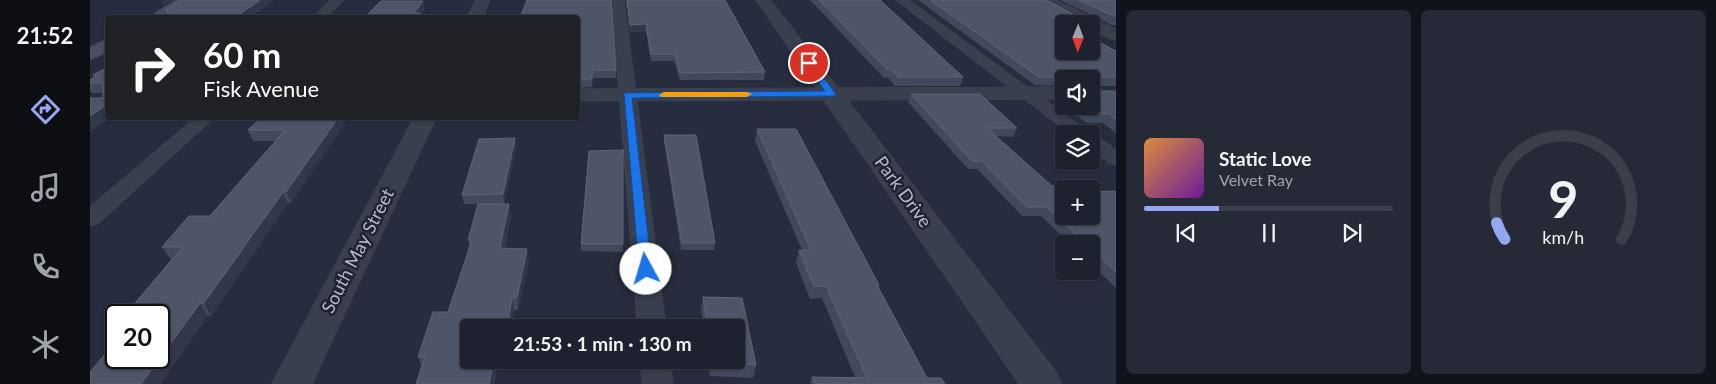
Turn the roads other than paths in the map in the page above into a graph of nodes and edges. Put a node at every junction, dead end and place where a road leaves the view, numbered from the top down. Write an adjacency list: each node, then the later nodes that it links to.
1 (187, 0): 8 (street)
2 (338, 0): 9 (lane)
3 (483, 0): 10 (street)
4 (618, 0): 20 (lane)
5 (763, 0): 17 (street, Park Drive)
6 (902, 0): 18 (lane)
7 (1044, 0): 11 (street)
8 (160, 15)
9 (321, 15)
10 (476, 15)
11 (1073, 15)
12 (1100, 28): 13 (street)
13 (1116, 36)
14 (105, 46): 15 (street)
15 (90, 54)
16 (1055, 93): 18 (street)
17 (831, 94): 18 (street); 20 (street); 31 (street, Park Drive)
18 (1029, 94): 23 (lane)
19 (580, 95): 20 (street)
20 (627, 95): 27 (lane)
21 (203, 120): 26 (lane)
22 (424, 120): 29 (street, South May Street)
23 (1070, 125)
24 (1100, 147): 25 (lane)
25 (1116, 159)
26 (90, 219)
27 (651, 319)
28 (656, 369): 30 (lane)
29 (292, 384)
30 (658, 384)
31 (1042, 384)

